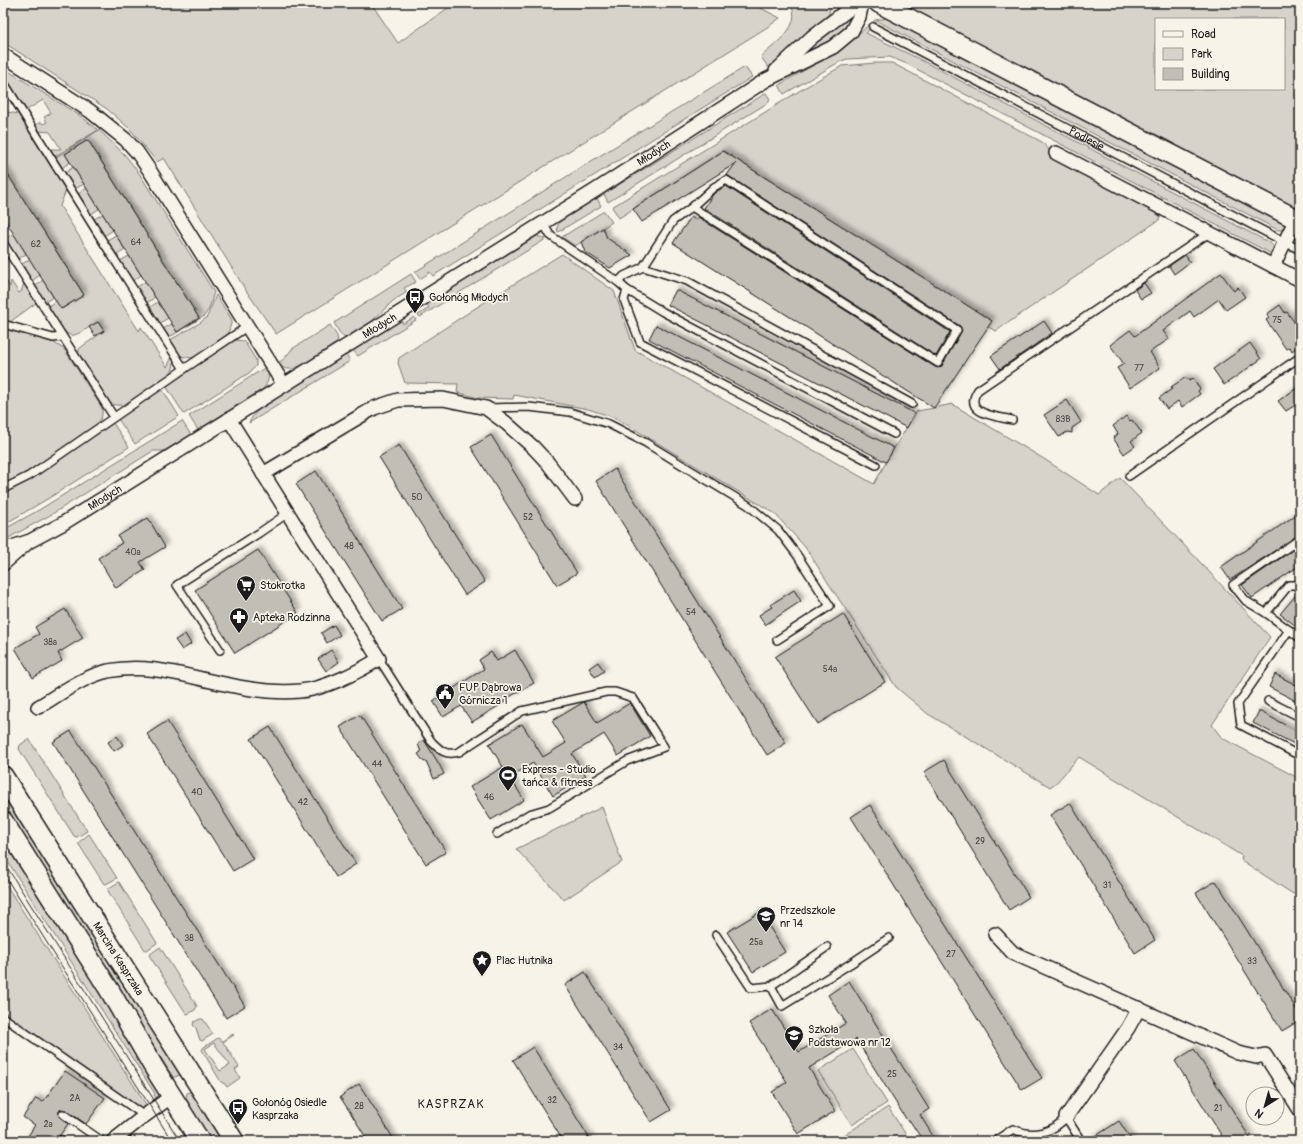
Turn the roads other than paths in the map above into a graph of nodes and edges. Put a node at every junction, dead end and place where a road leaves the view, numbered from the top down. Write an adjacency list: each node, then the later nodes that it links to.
1 (857, 3): 6 (street, Młodych)
2 (862, 3): 6 (street, Młodych)
3 (879, 3): 10 (street)
4 (873, 27): 13 (lane, Podlesie)
5 (3, 55): 22 (street)
6 (766, 80): 11 (street, Młodych)
7 (3, 81): 25 (lane)
8 (1056, 153): 12 (street)
9 (692, 207): 9 (lane); 16 (lane)
10 (1298, 220): 13 (street)
11 (543, 223): 19 (lane); 26 (street, Młodych)
12 (1208, 232): 17 (street); 31 (lane)
13 (1284, 242): 15 (lane, Podlesie); 17 (street)
14 (3, 243): 23 (lane)
15 (1300, 250)
16 (643, 266): 19 (lane); 27 (lane)
17 (1273, 266): 18 (street)
18 (1300, 280)
19 (618, 282): 20 (lane)
20 (627, 290): 32 (lane); 33 (lane)
21 (3, 324): 23 (lane)
22 (248, 326): 25 (lane); 26 (street)
23 (62, 337): 29 (lane)
24 (1300, 357): 35 (lane)
25 (184, 368): 29 (lane)
26 (284, 385): 30 (street, Młodych)
27 (912, 404)
28 (486, 408): 34 (street); 37 (street); 47 (lane)
29 (114, 417): 36 (lane)
30 (229, 419): 34 (street); 40 (street, Młodych)
31 (1012, 420)
32 (894, 434)
33 (876, 465)
34 (263, 474): 38 (street)
35 (1129, 476)
36 (3, 489)
37 (575, 499)
38 (288, 513): 48 (lane); 49 (street)
39 (1300, 538): 44 (lane)
40 (30, 540): 41 (street, Młodych); 42 (street, Młodych)
41 (3, 550)
42 (3, 564)
43 (1300, 585): 44 (lane)
44 (1266, 613): 45 (lane)
45 (1289, 630): 46 (lane); 53 (lane)
46 (1300, 638)
47 (777, 640)
48 (220, 650)
49 (379, 659): 51 (street); 56 (lane)
50 (1268, 701): 52 (lane)
51 (38, 707)
52 (1300, 717)
53 (1300, 756)
54 (3, 776): 64 (street, Marcina Kasprzaka)
55 (3, 821): 65 (street)
56 (497, 834)
57 (995, 934): 62 (street)
58 (716, 935): 61 (lane)
59 (889, 938): 61 (lane)
60 (827, 947): 61 (lane)
61 (771, 986)
62 (1139, 1008): 66 (street); 69 (street)
63 (3, 1017): 68 (lane)
64 (194, 1078): 65 (street); 73 (street, Marcina Kasprzaka)
65 (172, 1096): 68 (street); 72 (street)
66 (1300, 1110)
67 (63, 1114): 70 (lane)
68 (143, 1117): 71 (street)
69 (1066, 1117): 74 (lane); 75 (lane)
70 (102, 1141)
71 (113, 1141)
72 (200, 1141)
73 (234, 1141)
74 (995, 1141)
75 (1081, 1141)

